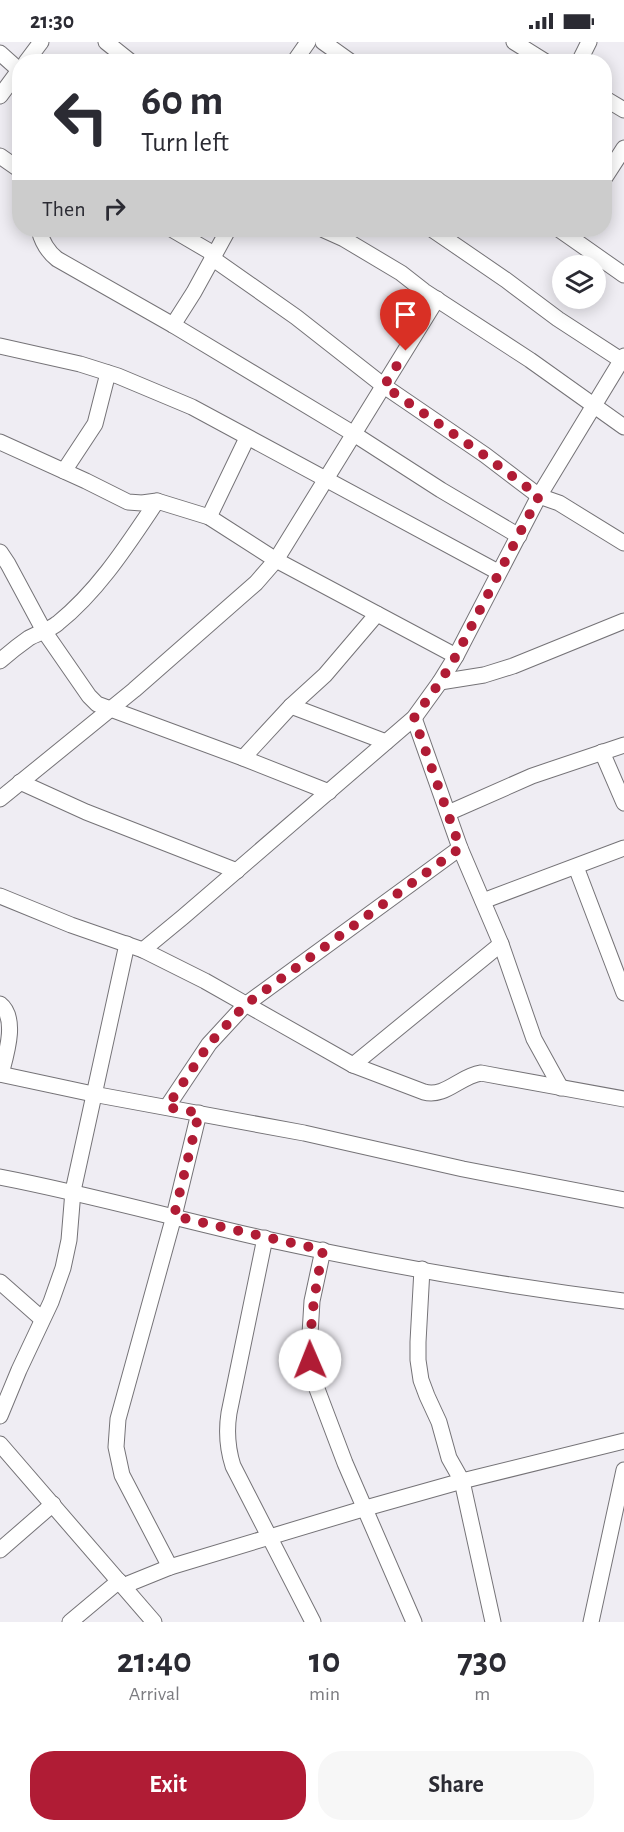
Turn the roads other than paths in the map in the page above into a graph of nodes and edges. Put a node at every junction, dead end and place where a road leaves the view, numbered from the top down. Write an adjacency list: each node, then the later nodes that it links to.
1 (106, 42): 5 (street)
2 (323, 42): 6 (street)
3 (514, 42): 7 (street)
4 (0, 53): 8 (street)
5 (121, 54)
6 (340, 54)
7 (533, 54)
8 (12, 64)
9 (12, 80): 10 (street)
10 (0, 96)
11 (624, 148): 12 (street)
12 (612, 167)
13 (41, 237): 22 (street)
14 (184, 237): 19 (street)
15 (224, 237): 19 (street)
16 (340, 237): 21 (street)
17 (443, 237): 24 (street)
18 (575, 237): 20 (street)
19 (213, 256): 22 (street); 26 (street)
20 (624, 275)
21 (437, 298): 26 (street); 27 (street)
22 (173, 325): 29 (street)
23 (0, 346): 25 (street)
24 (623, 360): 27 (street)
25 (108, 373): 30 (street); 32 (street)
26 (384, 386): 29 (street); 34 (street)
27 (593, 405): 28 (street); 34 (street)
28 (624, 427)
29 (354, 435): 33 (street); 37 (street)
30 (248, 438): 33 (street); 36 (street)
31 (0, 442): 32 (street)
32 (64, 471): 35 (street)
33 (327, 480): 40 (street); 41 (street)
34 (539, 496): 37 (street); 38 (street)
35 (157, 501): 36 (street); 44 (street)
36 (209, 517): 40 (street)
37 (519, 536): 41 (street)
38 (624, 543)
39 (0, 552): 44 (street)
40 (276, 560): 42 (street); 49 (street)
41 (498, 572): 45 (street)
42 (376, 614): 45 (street); 48 (street)
43 (624, 621): 47 (street)
44 (44, 631): 46 (street); 49 (street)
45 (456, 656): 47 (street)
46 (0, 661)
47 (440, 682): 50 (street)
48 (291, 706): 51 (street); 54 (street)
49 (110, 710): 54 (street); 55 (street)
50 (414, 718): 51 (street); 59 (street)
51 (386, 742): 56 (street)
52 (624, 745): 53 (street)
53 (602, 752): 58 (street); 59 (street)
54 (243, 758): 56 (street)
55 (20, 782): 57 (street); 63 (street)
56 (329, 792): 63 (street)
57 (0, 800)
58 (624, 803)
59 (448, 813): 60 (street)
60 (460, 848): 65 (street); 73 (street)
61 (624, 848): 62 (street)
62 (576, 867): 65 (street); 70 (street)
63 (237, 871): 69 (street)
64 (0, 896): 66 (street)
65 (483, 901): 67 (street)
66 (127, 944): 69 (street); 77 (street)
67 (501, 944): 74 (street); 76 (street)
68 (624, 948): 70 (street)
69 (143, 950): 73 (street)
70 (608, 951): 71 (street)
71 (624, 993)
72 (0, 1004): 75 (street)
73 (245, 1005): 74 (street); 79 (street)
74 (353, 1065): 76 (street)
75 (0, 1074): 77 (street)
76 (561, 1088): 78 (street)
77 (93, 1094): 79 (street); 82 (street)
78 (624, 1099)
79 (167, 1107): 80 (street)
80 (199, 1113): 83 (street); 84 (street)
81 (0, 1177): 82 (street)
82 (73, 1191): 84 (street); 90 (street)
83 (624, 1200)
84 (174, 1216): 85 (street); 100 (street)
85 (265, 1238): 86 (street); 98 (street)
86 (323, 1250): 87 (street); 97 (street)
87 (422, 1269): 89 (street); 95 (street)
88 (0, 1282): 90 (street)
89 (624, 1301)
90 (42, 1319): 91 (street)
91 (0, 1416)
92 (624, 1441): 95 (street)
93 (0, 1444): 96 (street)
94 (624, 1470): 107 (street)
95 (462, 1481): 97 (street); 106 (street)
96 (53, 1504): 99 (street); 101 (street)
97 (366, 1508): 98 (street); 105 (street)
98 (268, 1537): 100 (street); 104 (street)
99 (0, 1550)
100 (170, 1567): 101 (street)
101 (121, 1584): 102 (street); 103 (street)
102 (70, 1622)
103 (154, 1622)
104 (313, 1622)
105 (414, 1622)
106 (494, 1622)
107 (591, 1622)

